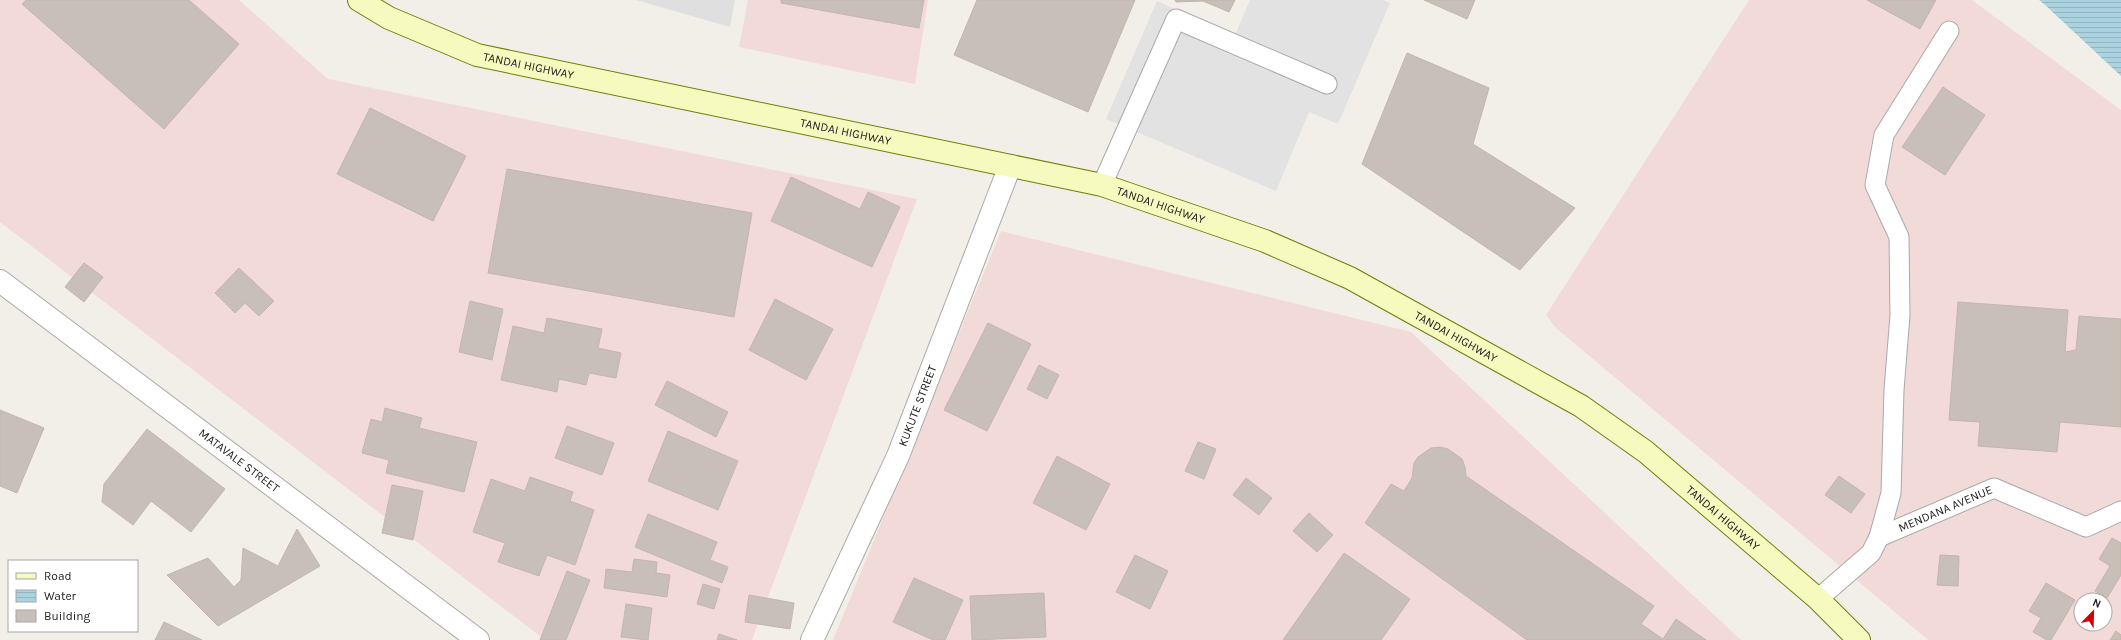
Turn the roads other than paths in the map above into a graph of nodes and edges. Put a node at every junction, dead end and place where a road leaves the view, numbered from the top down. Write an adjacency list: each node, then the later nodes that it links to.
1 (359, 0): 4 (main road, TANDAI HIGHWAY)
2 (1949, 31): 8 (lane)
3 (1327, 84): 5 (lane)
4 (1010, 166): 5 (main road, TANDAI HIGHWAY); 11 (street, KUKUTE STREET)
5 (1102, 185): 9 (main road, TANDAI HIGHWAY)
6 (0, 281): 10 (street, MATAVALE STREET)
7 (2121, 511): 8 (lane, MENDANA AVENUE)
8 (1879, 537): 9 (lane)
9 (1818, 599): 12 (main road, TANDAI HIGHWAY)
10 (478, 640)
11 (812, 640)
12 (1859, 640)

